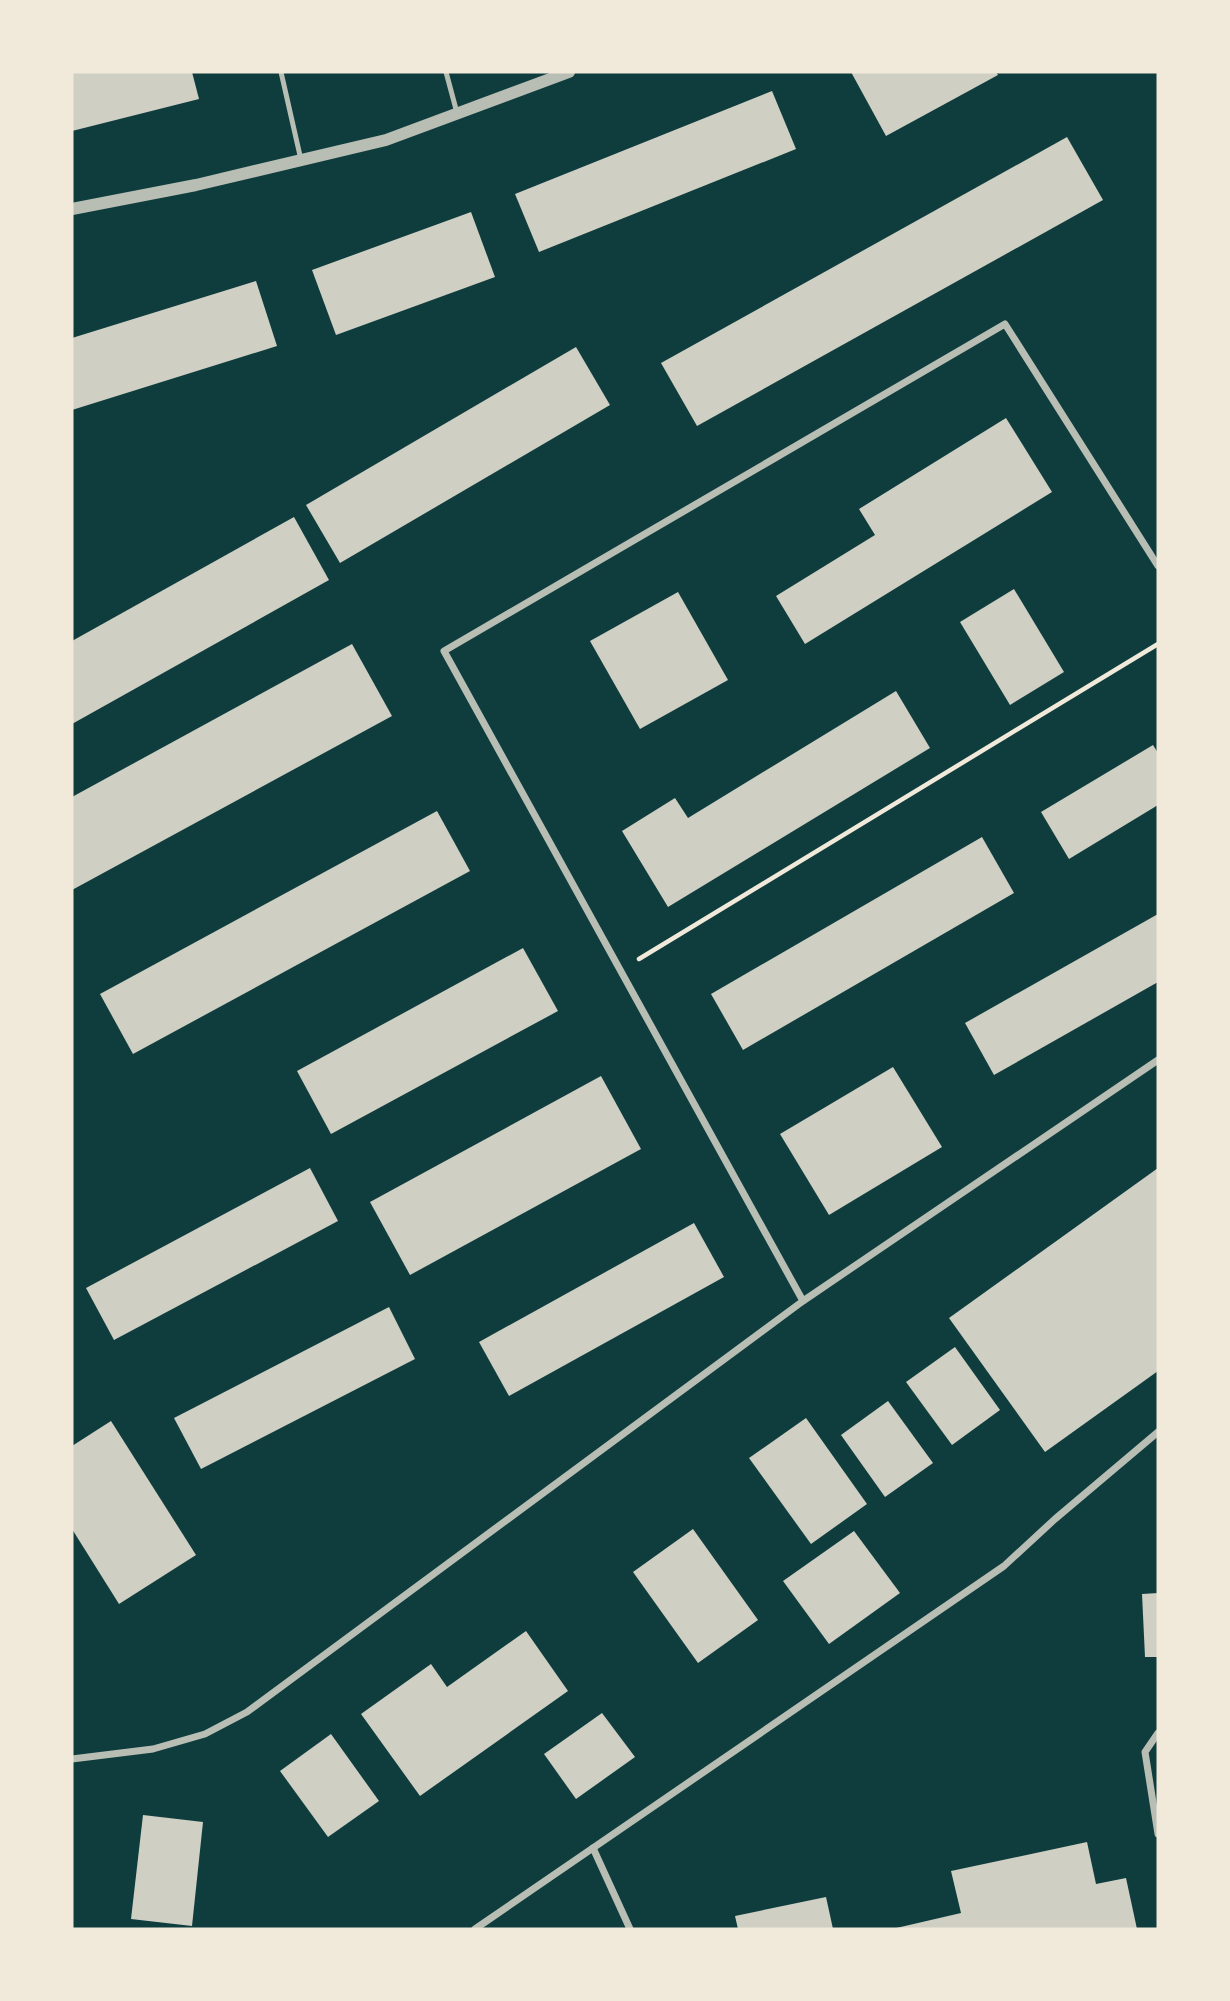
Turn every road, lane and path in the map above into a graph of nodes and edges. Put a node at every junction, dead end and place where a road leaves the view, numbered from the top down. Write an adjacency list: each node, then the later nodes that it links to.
1 (281, 72): 5 (lane)
2 (446, 72): 4 (lane)
3 (569, 72): 4 (street)
4 (457, 113): 5 (street)
5 (301, 160): 6 (street)
6 (72, 209)
7 (1158, 566): 9 (street)
8 (1158, 644): 9 (path)
9 (620, 971): 11 (street)
10 (1158, 1060): 11 (street)
11 (803, 1301): 14 (street)
12 (1158, 1432): 16 (street)
13 (1158, 1733): 15 (street)
14 (72, 1756)
15 (1158, 1834)
16 (593, 1848): 17 (street); 18 (street)
17 (475, 1929)
18 (630, 1929)

